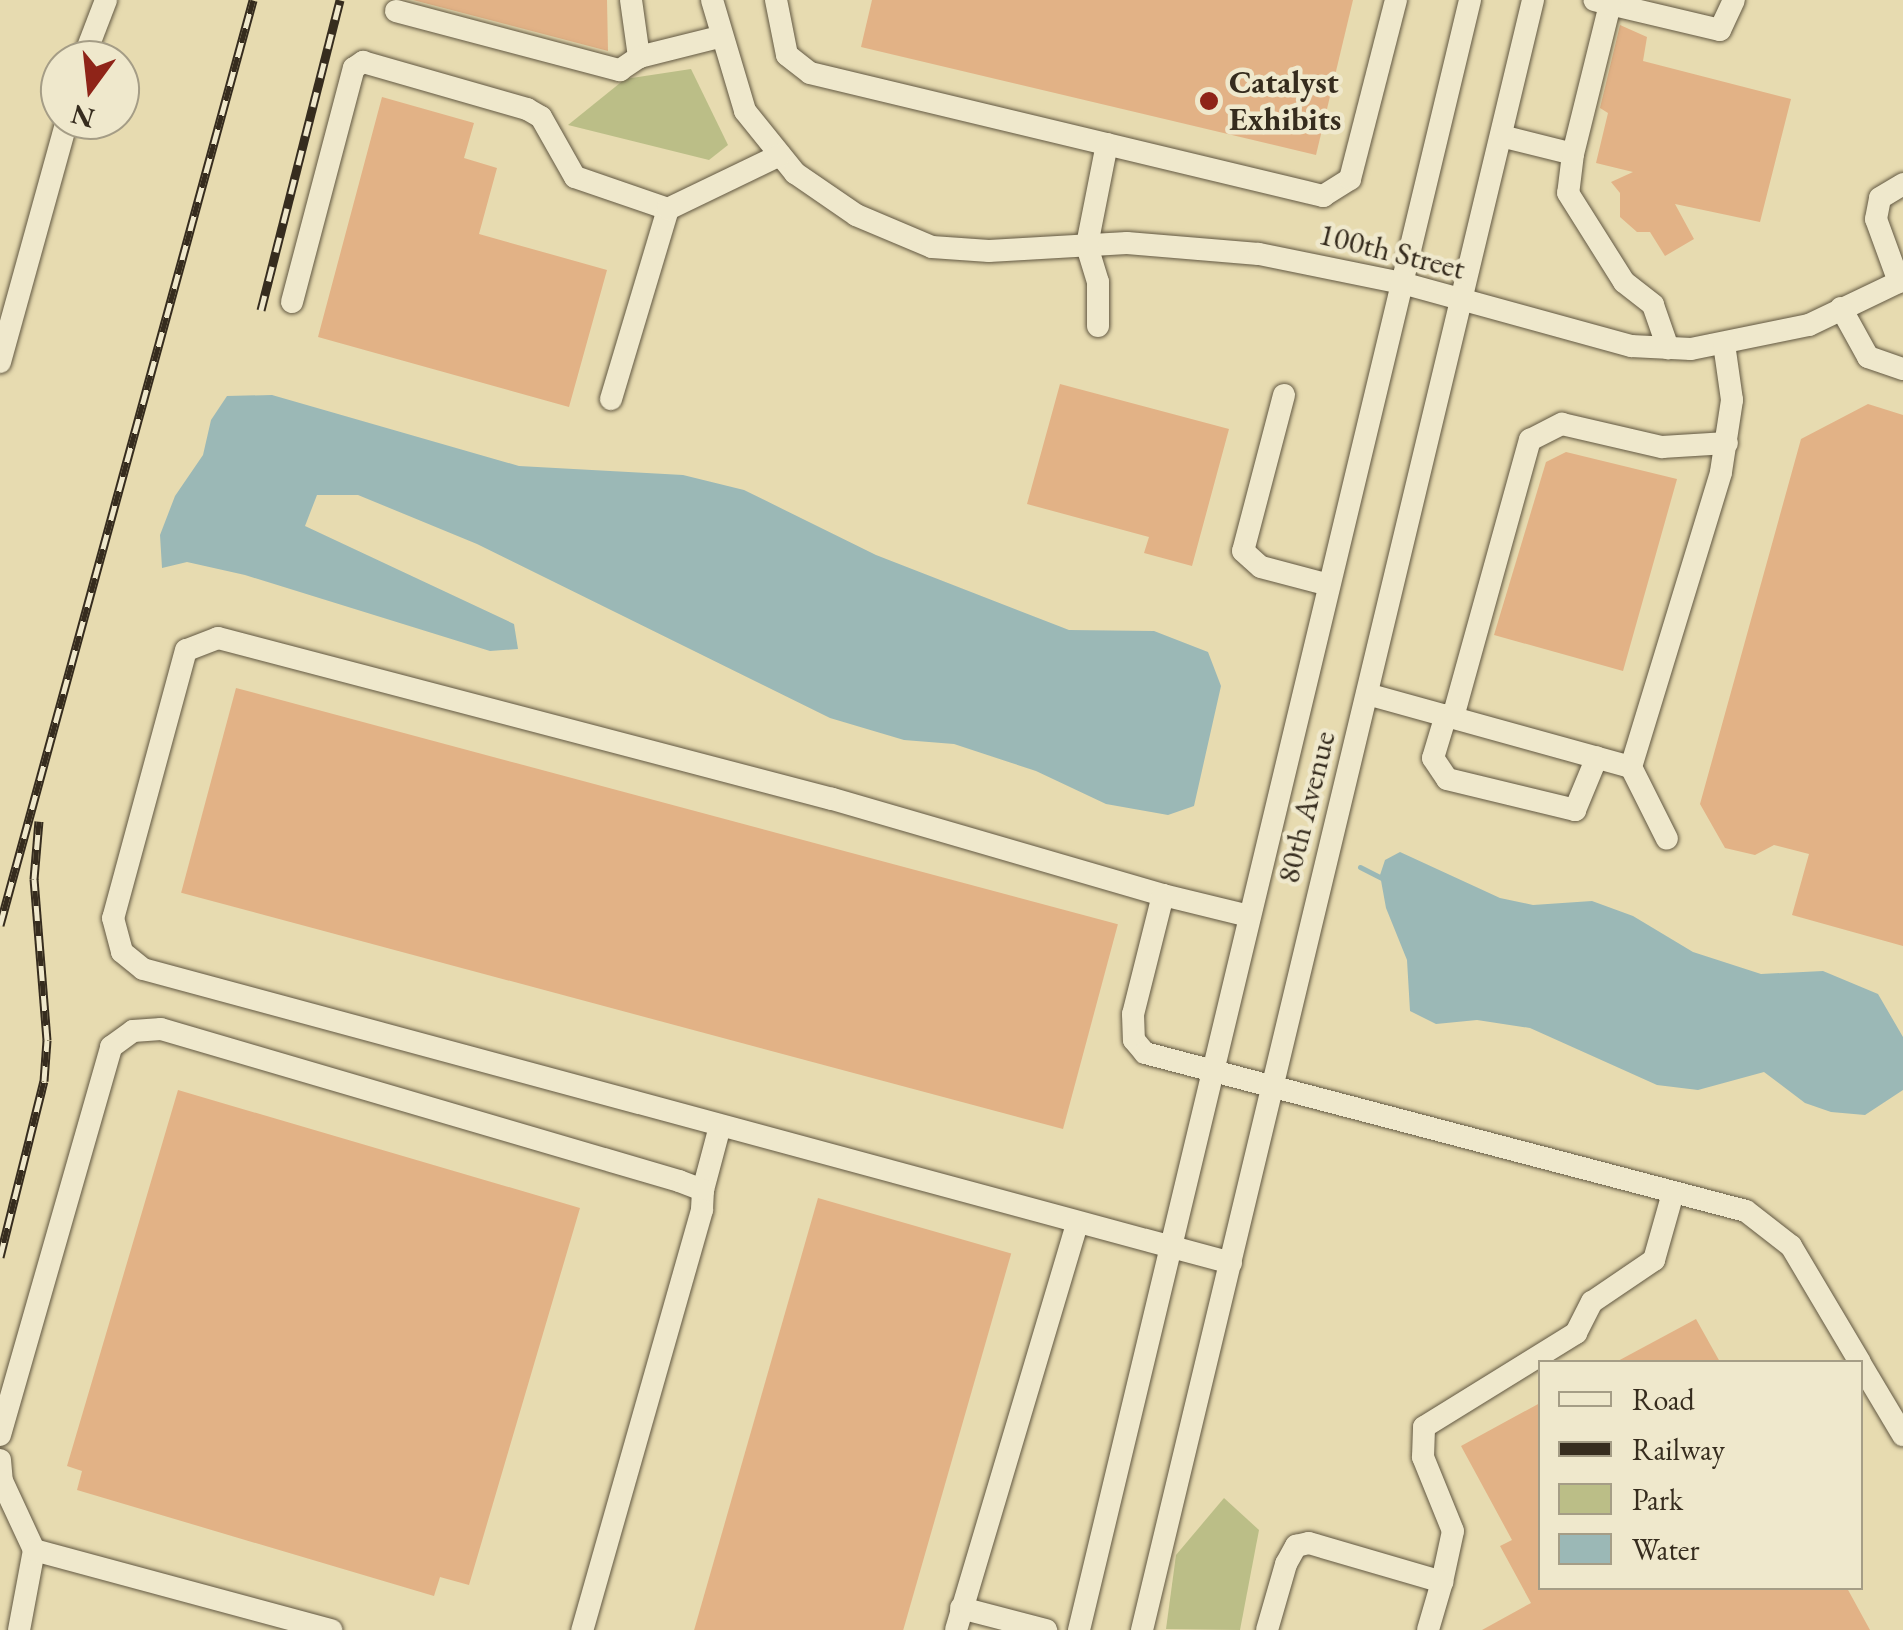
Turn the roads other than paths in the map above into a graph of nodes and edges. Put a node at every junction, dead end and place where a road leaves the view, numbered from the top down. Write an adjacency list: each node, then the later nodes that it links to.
1 (106, 0): 12 (street)
2 (631, 0): 13 (street)
3 (712, 0): 11 (street, 100th Street)
4 (776, 0): 16 (street)
5 (1396, 0): 16 (street)
6 (1470, 0): 23 (street, 80th Avenue)
7 (1534, 0): 14 (street, 80th Avenue)
8 (1734, 0): 9 (street)
9 (1616, 3): 17 (street)
10 (396, 10): 13 (street)
11 (719, 37): 13 (street); 18 (street, 100th Street)
12 (91, 40)
13 (639, 57)
14 (1501, 136): 17 (street); 24 (street, 80th Avenue)
15 (61, 140): 30 (street)
16 (1107, 144): 21 (street)
17 (1573, 154): 29 (street)
18 (780, 155): 20 (street); 21 (street, 100th Street)
19 (1903, 184): 22 (street)
20 (668, 209): 25 (street); 33 (street)
21 (1087, 245): 23 (street, 100th Street); 27 (street)
22 (1901, 281): 26 (street, 100th Street)
23 (1402, 284): 24 (street, 100th Street); 35 (street, 80th Avenue)
24 (1462, 301): 29 (street, 100th Street); 36 (street, 80th Avenue)
25 (292, 302)
26 (1842, 308): 28 (street, 100th Street); 31 (street)
27 (1098, 326)
28 (1724, 344): 29 (street, 100th Street); 34 (street)
29 (1668, 348)
30 (0, 362)
31 (1903, 369)
32 (1284, 395): 35 (street)
33 (611, 400)
34 (1726, 443): 37 (street); 39 (street)
35 (1330, 585): 42 (street, 80th Avenue)
36 (1367, 694): 37 (street); 44 (street, 80th Avenue)
37 (1449, 716): 38 (street); 38 (street)
38 (1597, 757): 39 (street)
39 (1631, 766): 40 (street)
40 (1667, 839)
41 (1163, 895): 42 (street); 43 (street); 45 (street)
42 (1249, 916): 43 (street, 80th Avenue)
43 (1213, 1071): 44 (street); 49 (street, 80th Avenue)
44 (1272, 1085): 47 (street); 50 (street, 80th Avenue)
45 (720, 1126): 46 (street); 48 (street)
46 (703, 1190): 54 (street); 61 (street)
47 (1672, 1193): 51 (street); 57 (street)
48 (1077, 1224): 49 (street); 58 (street)
49 (1171, 1249): 50 (street); 63 (street, 80th Avenue)
50 (1231, 1262): 64 (street, 80th Avenue)
51 (1858, 1360)
52 (1863, 1368): 53 (street)
53 (1903, 1435)
54 (0, 1436)
55 (0, 1460): 56 (street)
56 (34, 1550): 59 (street); 60 (street)
57 (1442, 1582): 65 (street); 66 (street)
58 (958, 1619): 62 (street)
59 (19, 1630)
60 (330, 1630)
61 (582, 1630)
62 (1046, 1630)
63 (1079, 1630)
64 (1142, 1630)
65 (1267, 1630)
66 (1428, 1630)

